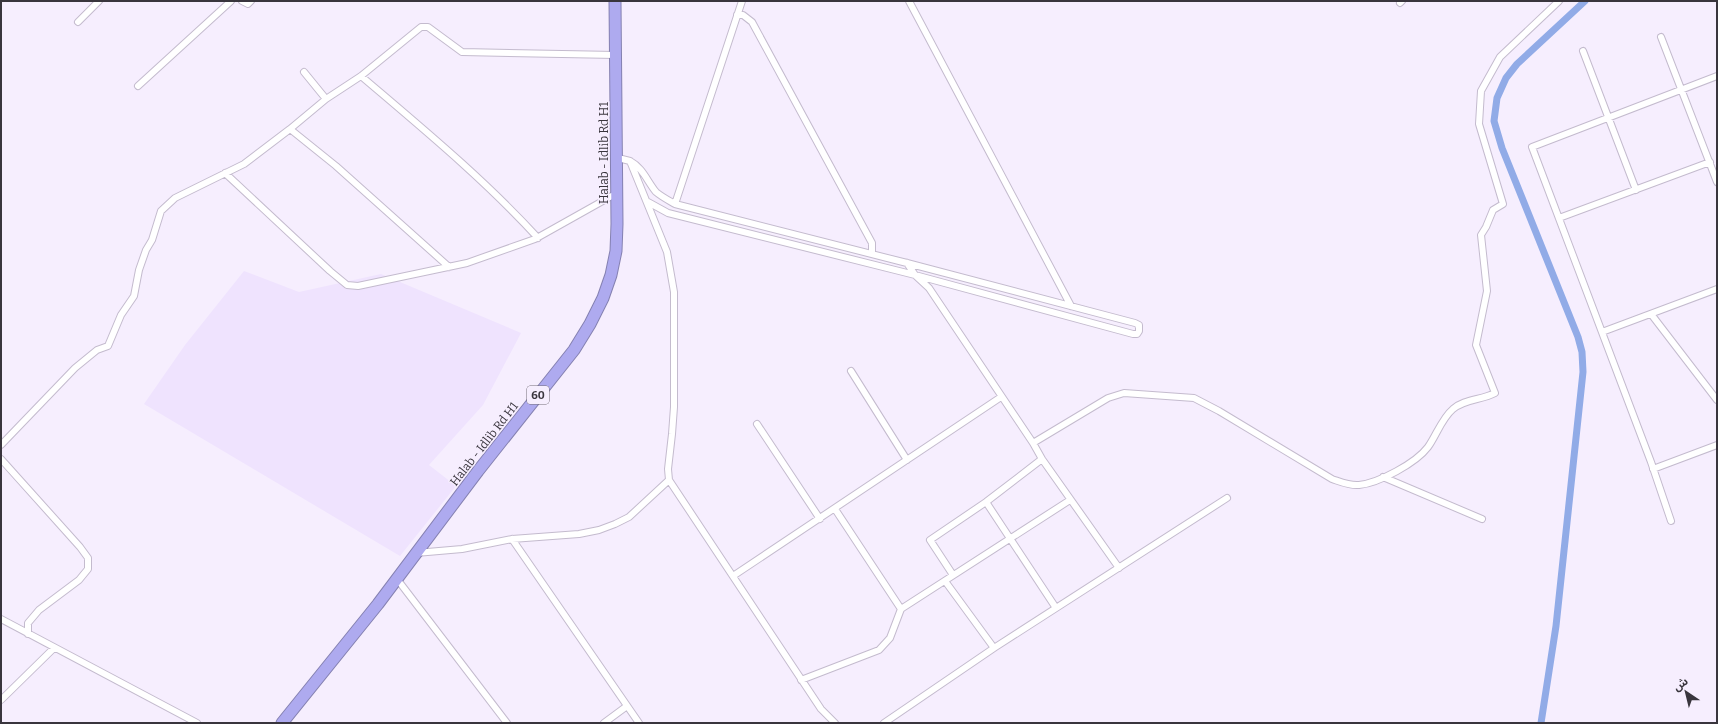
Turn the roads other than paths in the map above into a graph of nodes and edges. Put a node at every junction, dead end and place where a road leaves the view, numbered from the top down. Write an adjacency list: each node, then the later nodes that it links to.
1 (99, 1): 10 (street)
2 (230, 1): 17 (street)
3 (242, 1): 4 (street)
4 (251, 1)
5 (615, 1): 13 (highway, Halab - Idlib Rd H1 / 60)
6 (742, 1): 9 (street)
7 (909, 1): 38 (street)
8 (1559, 1): 52 (street)
9 (737, 15): 30 (street); 33 (street)
10 (78, 22)
11 (1661, 37): 18 (street)
12 (1583, 51): 20 (street)
13 (616, 55): 15 (street); 22 (highway, Halab - Idlib Rd H1 / 60)
14 (304, 72): 19 (street)
15 (361, 76): 19 (street); 32 (street)
16 (1717, 76): 18 (street)
17 (138, 86)
18 (1682, 90): 20 (street); 24 (street)
19 (326, 99): 21 (street)
20 (1609, 118): 27 (street); 31 (street)
21 (290, 129): 25 (street); 35 (street)
22 (618, 158): 23 (street); 28 (highway, Halab - Idlib Rd H1 / 60)
23 (630, 161): 29 (street); 30 (street)
24 (1710, 162): 26 (street); 27 (street)
25 (226, 173): 35 (street); 46 (street)
26 (1717, 182)
27 (1636, 190): 31 (street)
28 (618, 192): 32 (street); 63 (highway, Halab - Idlib Rd H1 / 60)
29 (648, 202): 36 (street); 53 (street)
30 (675, 204): 33 (street)
31 (1559, 218): 40 (street)
32 (538, 238): 35 (street)
33 (872, 254): 34 (street)
34 (907, 263): 36 (street); 38 (street)
35 (449, 267)
36 (915, 275): 38 (street); 42 (street)
37 (1717, 289): 39 (street)
38 (1071, 306)
39 (1651, 314): 40 (street); 43 (street)
40 (1602, 332): 51 (street)
41 (851, 371): 50 (street)
42 (1001, 397): 45 (street); 50 (street)
43 (1717, 400)
44 (757, 424): 58 (street)
45 (1033, 443): 49 (street); 52 (street)
46 (1, 445)
47 (1717, 445): 51 (street)
48 (1, 459): 72 (street)
49 (1042, 459): 55 (street); 56 (street)
50 (907, 460): 57 (street)
51 (1654, 469): 60 (street)
52 (1383, 477): 59 (street)
53 (669, 480): 61 (street); 65 (street)
54 (1227, 498): 64 (street)
55 (1070, 500): 62 (street); 64 (street)
56 (986, 502): 62 (street); 66 (street)
57 (835, 509): 58 (street); 70 (street)
58 (820, 519): 65 (street)
59 (1482, 519)
60 (1671, 521)
61 (512, 539): 63 (street); 77 (street)
62 (1011, 539): 66 (street); 69 (street)
63 (416, 554): 67 (highway, Halab - Idlib Rd H1 / 60)
64 (1118, 568): 69 (street)
65 (733, 576): 75 (street)
66 (953, 576): 68 (street)
67 (397, 579): 79 (highway, Halab - Idlib Rd H1 / 60); 80 (street)
68 (945, 582): 70 (street); 74 (street)
69 (1056, 608): 74 (street)
70 (901, 609): 75 (street)
71 (1, 619): 72 (street)
72 (28, 634): 73 (street)
73 (54, 648): 76 (street); 78 (street)
74 (994, 648): 84 (street)
75 (801, 680): 83 (street)
76 (1, 700)
77 (627, 706): 81 (street); 82 (street)
78 (198, 723)
79 (282, 723)
80 (507, 723)
81 (604, 723)
82 (639, 723)
83 (835, 723)
84 (884, 723)

